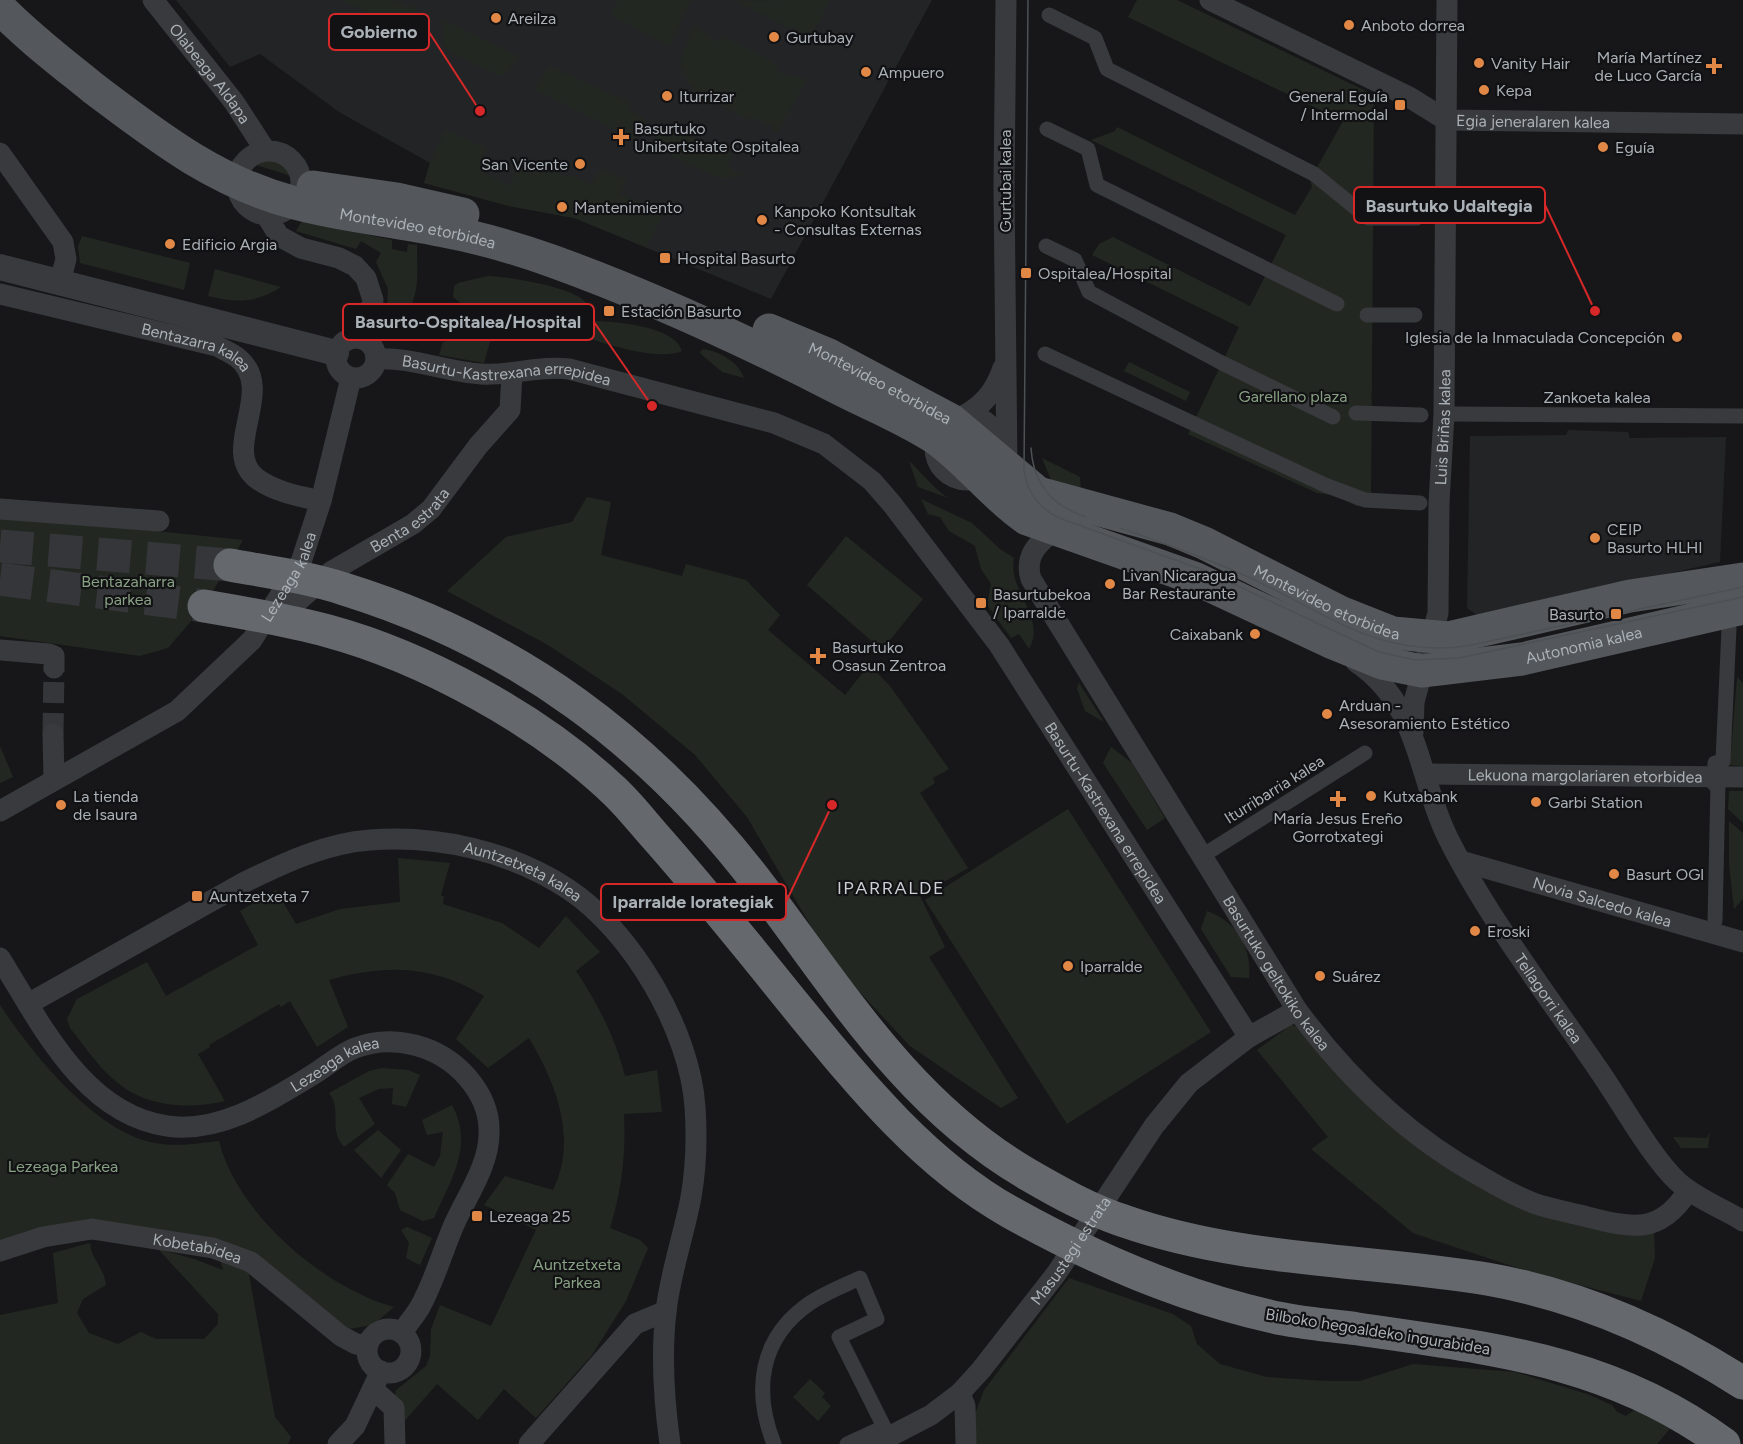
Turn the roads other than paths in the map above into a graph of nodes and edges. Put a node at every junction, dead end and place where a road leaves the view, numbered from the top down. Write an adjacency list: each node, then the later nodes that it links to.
1 (12, 0): 12 (main road, Montevideo etorbidea)
2 (153, 0): 12 (street, Olabeaga Aldapa)
3 (1006, 0): 26 (street, Gurtubai kalea)
4 (1210, 0): 8 (street, Egia jeneralaren kalea)
5 (1447, 0): 8 (street, Luis Briñas kalea)
6 (0, 8): 12 (main road, Montevideo etorbidea)
7 (1048, 15): 14 (street)
8 (1446, 120): 9 (street, Egia jeneralaren kalea); 46 (street, Luis Briñas kalea)
9 (1743, 124)
10 (1047, 129): 19 (street)
11 (0, 153): 17 (street)
12 (247, 166): 13 (main road, Montevideo etorbidea); 13 (street, Montevideo etorbidea)
13 (287, 201): 22 (street); 34 (main road, Montevideo etorbidea); 34 (main road, Montevideo etorbidea)
14 (1417, 218)
15 (1046, 246): 33 (street)
16 (0, 267): 17 (street)
17 (60, 282): 23 (street)
18 (0, 294): 36 (street, Bentazarra kalea)
19 (1337, 304)
20 (1367, 315): 21 (street)
21 (1415, 315)
22 (363, 339): 23 (street); 25 (street)
23 (336, 353): 28 (street)
24 (1045, 354): 37 (street)
25 (376, 358): 27 (street, Basurtu-Kastrexana errepidea); 28 (street)
26 (1005, 362): 34 (street, Gurtubai kalea); 35 (street, Gurtubai kalea)
27 (512, 374): 45 (street, Benta estrata); 66 (street, Basurtu-Kastrexana errepidea)
28 (351, 378): 36 (street, Lezeaga kalea)
29 (1356, 413): 30 (street)
30 (1421, 414)
31 (1453, 414): 32 (street, Zankoeta kalea)
32 (1742, 416)
33 (1333, 417)
34 (947, 434): 35 (main road, Montevideo etorbidea); 35 (street)
35 (997, 456): 40 (main road, Montevideo etorbidea); 46 (main road, Montevideo etorbidea)
36 (321, 501): 45 (street, Lezeaga kalea)
37 (1420, 503)
38 (0, 509): 39 (street)
39 (159, 521)
40 (1056, 530): 47 (main road, Montevideo etorbidea); 59 (street, Basurtuko geltokiko kalea)
41 (230, 565): 74 (highway)
42 (1743, 579): 46 (main road)
43 (204, 606): 84 (highway, Bilboko hegoaldeko ingurabidea)
44 (1736, 618): 50 (main road, Autonomia kalea); 55 (street)
45 (261, 629): 57 (street, Lezeaga kalea)
46 (1430, 638): 50 (street, Luis Briñas kalea)
47 (1333, 643): 50 (main road, Montevideo etorbidea); 51 (street)
48 (0, 650): 49 (street)
49 (54, 668)
50 (1422, 671): 51 (street, Luis Briñas kalea)
51 (1413, 733): 54 (street, Tellagorri kalea)
52 (53, 734): 57 (street)
53 (1365, 753): 59 (street, Iturribarria kalea)
54 (1426, 774): 55 (street, Lekuona margolariaren etorbidea); 60 (street, Tellagorri kalea)
55 (1714, 775): 56 (street, Lekuona margolariaren etorbidea); 61 (street)
56 (1743, 777)
57 (54, 779): 58 (street, Lezeaga kalea)
58 (0, 812)
59 (1202, 856): 65 (street, Basurtuko geltokiko kalea)
60 (1461, 861): 62 (street, Novia Salcedo kalea); 67 (street, Tellagorri kalea)
61 (1714, 921)
62 (1743, 942)
63 (0, 958): 64 (street, Lezeaga kalea)
64 (28, 1004): 70 (street, Auntzetxeta kalea); 71 (street, Lezeaga kalea)
65 (1297, 1010): 66 (street, Masustegi estrata); 67 (street, Basurtuko geltokiko kalea)
66 (1249, 1037): 75 (street, Masustegi estrata)
67 (1681, 1185): 68 (street)
68 (1743, 1221)
69 (0, 1251): 72 (street, Kobetabidea)
70 (666, 1311): 78 (street); 79 (street, Auntzetxeta kalea)
71 (402, 1333): 72 (street); 73 (street)
72 (368, 1345): 73 (street)
73 (378, 1381): 76 (street); 77 (street)
74 (1743, 1383)
75 (960, 1393): 82 (street, Masustegi estrata); 83 (street)
76 (338, 1444)
77 (395, 1444)
78 (529, 1444)
79 (670, 1444)
80 (774, 1444): 81 (street)
81 (847, 1444)
82 (875, 1444)
83 (966, 1444)
84 (1724, 1444)

